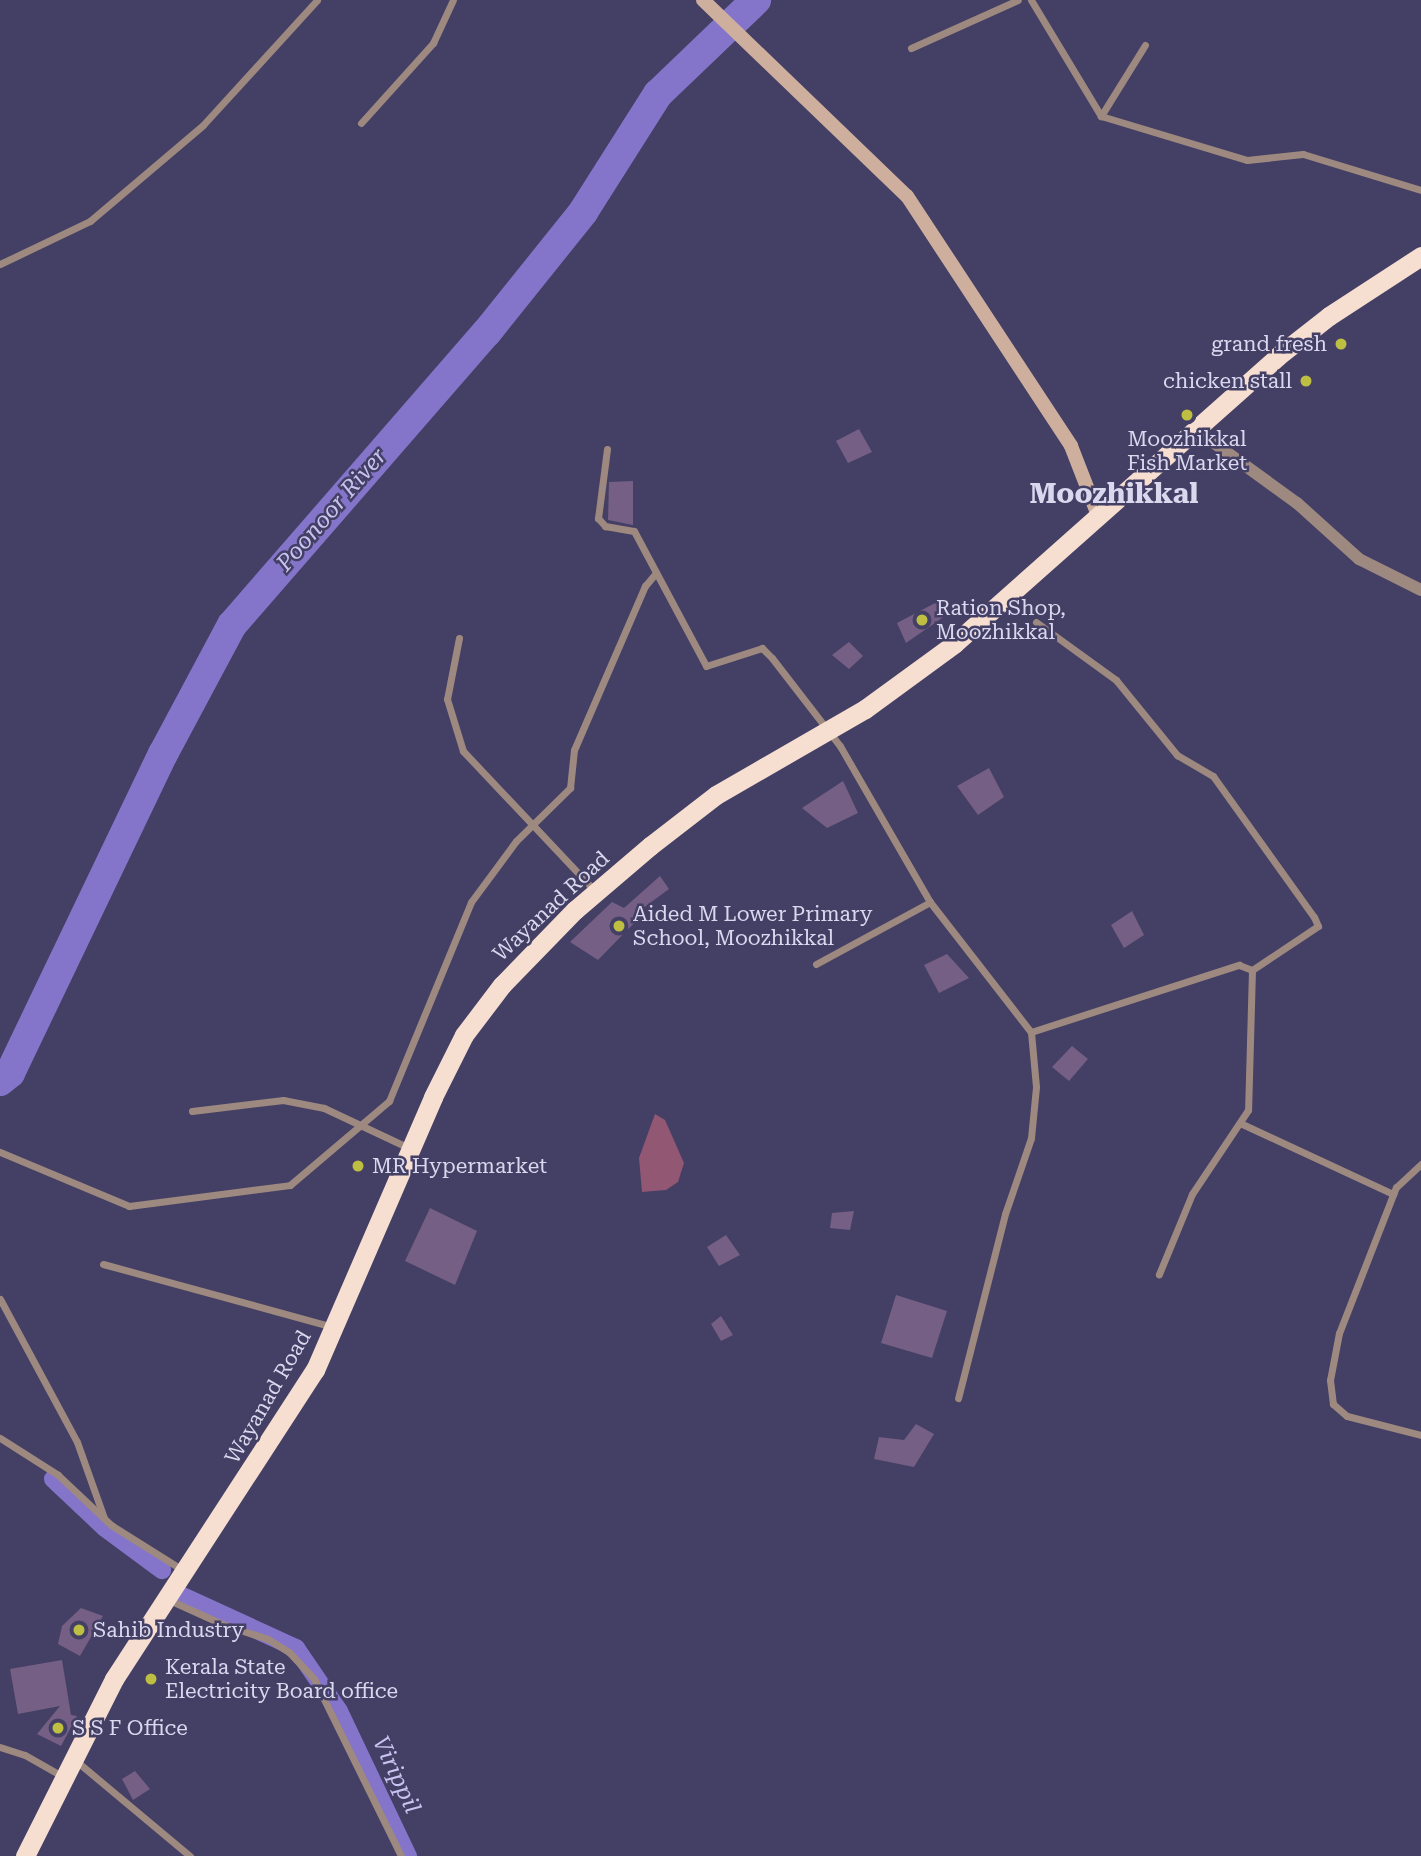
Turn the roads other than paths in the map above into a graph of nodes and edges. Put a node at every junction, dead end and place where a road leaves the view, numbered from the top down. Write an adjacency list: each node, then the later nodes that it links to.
1 (317, 0): 12 (street)
2 (453, 0): 9 (street)
3 (702, 0): 15 (main road)
4 (1018, 0): 7 (street)
5 (1031, 0): 8 (street)
6 (1145, 45): 8 (street)
7 (911, 48)
8 (1101, 116): 10 (street)
9 (360, 123)
10 (1421, 190)
11 (1421, 256): 13 (highway, Wayanad Road)
12 (0, 264)
13 (1196, 430): 15 (highway, Wayanad Road); 17 (street)
14 (607, 449): 16 (street)
15 (1099, 518): 20 (highway, Wayanad Road)
16 (655, 574): 20 (street); 21 (street)
17 (1421, 590)
18 (1036, 622): 25 (street)
19 (459, 638): 21 (street)
20 (826, 731): 22 (highway, Wayanad Road); 23 (street)
21 (533, 823): 22 (street); 29 (street)
22 (596, 892): 30 (highway, Wayanad Road)
23 (930, 902): 24 (street); 26 (street)
24 (816, 964)
25 (1252, 970): 26 (street); 28 (street)
26 (1031, 1032): 38 (street)
27 (192, 1111): 29 (street)
28 (1240, 1123): 33 (street); 35 (street)
29 (361, 1125): 30 (street); 31 (street)
30 (410, 1148): 37 (highway, Wayanad Road)
31 (0, 1152)
32 (1421, 1164): 33 (street)
33 (1393, 1194): 39 (street)
34 (103, 1264): 37 (street)
35 (1159, 1274)
36 (0, 1299): 41 (street)
37 (334, 1327): 42 (highway, Wayanad Road)
38 (958, 1398)
39 (1421, 1435)
40 (0, 1438): 41 (street)
41 (104, 1518): 42 (street)
42 (185, 1571): 43 (highway, Wayanad Road)
43 (166, 1599): 45 (highway, Wayanad Road); 49 (street)
44 (0, 1748): 46 (street)
45 (72, 1757): 46 (highway, Wayanad Road); 48 (street)
46 (62, 1777): 47 (highway, Wayanad Road)
47 (25, 1856)
48 (190, 1856)
49 (401, 1856)

